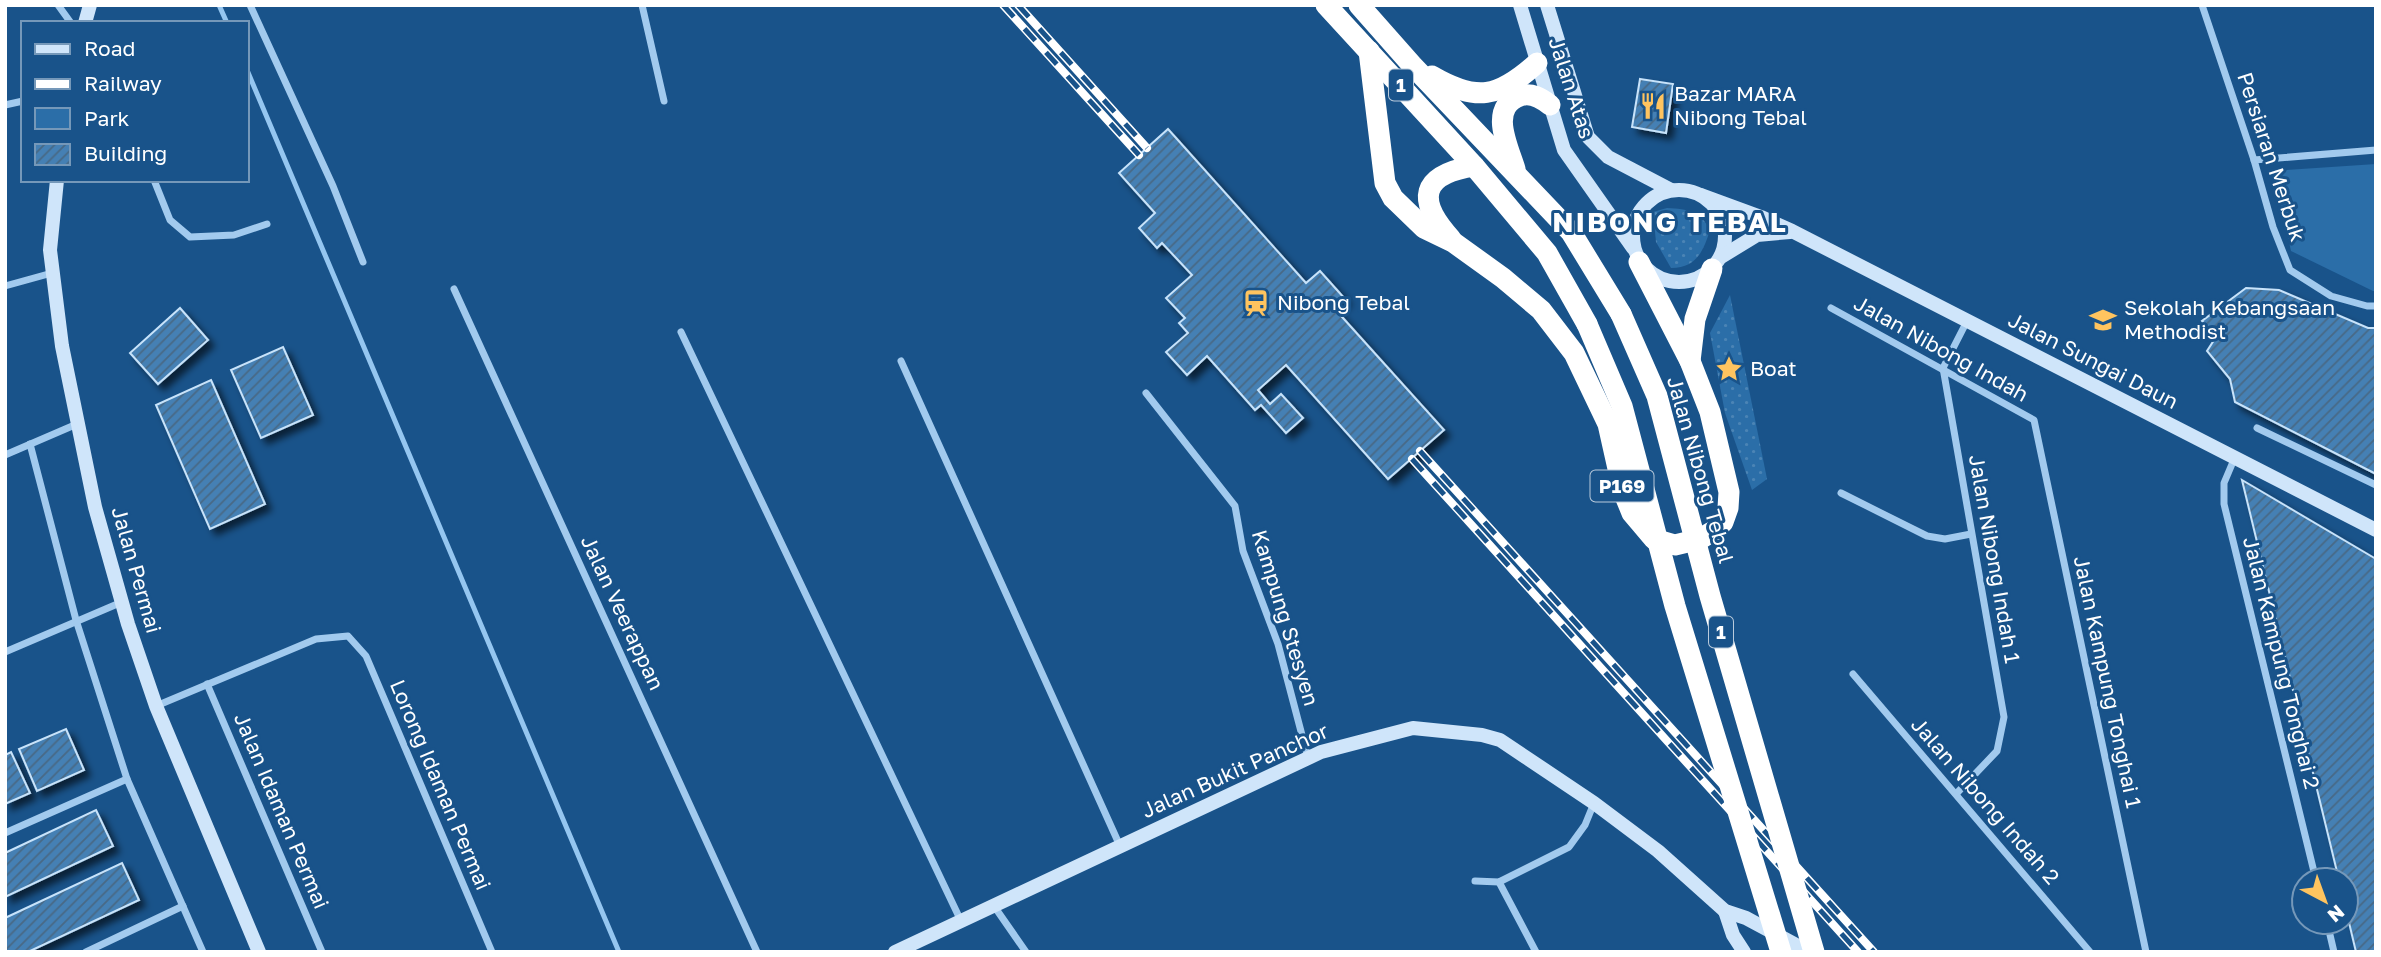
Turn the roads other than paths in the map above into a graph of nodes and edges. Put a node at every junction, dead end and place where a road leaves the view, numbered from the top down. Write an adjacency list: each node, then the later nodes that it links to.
1 (58, 5): 9 (street)
2 (250, 5): 27 (street)
3 (642, 5): 13 (street)
4 (1326, 5): 10 (highway, 1)
5 (1359, 5): 12 (highway, Jalan Nibong Tebal / 1)
6 (1520, 5): 11 (main road, Jalan Atas / P169)
7 (1547, 5): 21 (main road, Jalan Atas)
8 (2202, 5): 16 (street, Persiaran Merbuk)
9 (70, 21)
10 (1369, 51): 17 (highway, 1); 25 (highway, P169)
11 (1536, 63): 12 (highway); 14 (main road, Jalan Atas / P169)
12 (1412, 65): 18 (highway, Jalan Nibong Tebal / 1)
13 (664, 101)
14 (1550, 105): 18 (highway); 26 (main road, Jalan Atas / P169)
15 (2376, 150): 16 (street)
16 (2254, 160): 32 (street, Persiaran Merbuk)
17 (1474, 166): 25 (highway); 79 (highway, 1, bridge)
18 (1516, 173): 80 (highway, Jalan Nibong Tebal / 1, bridge)
19 (57, 182): 29 (main road, Jalan Permai)
20 (155, 182): 23 (street)
21 (1671, 190): 22 (main road); 26 (main road)
22 (1701, 195): 24 (main road, Jalan Sungai Daun); 28 (main road)
23 (267, 224)
24 (1792, 232): 28 (main road); 34 (main road, Jalan Sungai Daun)
25 (1453, 242): 37 (highway, Jalan Atas / P169)
26 (1637, 255): 28 (main road); 37 (highway, Jalan Atas / P169)
27 (363, 262)
28 (1716, 263): 37 (highway, Jalan Atas)
29 (53, 273): 30 (street); 41 (main road, Jalan Permai)
30 (5, 286)
31 (454, 289): 74 (street, Jalan Veerappan)
32 (2376, 306)
33 (1831, 308): 38 (street, Jalan Nibong Indah)
34 (1967, 321): 38 (street); 45 (main road, Jalan Sungai Daun)
35 (681, 332): 68 (street)
36 (901, 361): 61 (street)
37 (1690, 361)
38 (1943, 369): 40 (street, Jalan Nibong Indah); 49 (street, Jalan Nibong Indah 1)
39 (1146, 393): 56 (street, Kampung Stesyen)
40 (2034, 420): 82 (street, Jalan Kampung Tonghai 1)
41 (77, 424): 43 (street); 50 (main road, Jalan Permai)
42 (2257, 428): 46 (street)
43 (30, 444): 44 (street); 51 (street)
44 (5, 455)
45 (2235, 456): 48 (main road, Jalan Sungai Daun); 62 (street, Jalan Kampung Tonghai 2)
46 (2376, 485)
47 (1841, 493): 49 (street)
48 (2376, 530)
49 (1970, 534): 58 (street, Jalan Nibong Indah 1)
50 (123, 601): 51 (street); 55 (main road, Jalan Permai)
51 (76, 620): 52 (street); 57 (street)
52 (5, 652)
53 (1853, 674): 58 (street, Jalan Nibong Indah 2)
54 (207, 684): 55 (street); 72 (street, Jalan Idaman Permai); 73 (street, Lorong Idaman Permai)
55 (156, 706): 71 (main road, Jalan Permai)
56 (1308, 758): 59 (main road, Jalan Bukit Panchor); 61 (main road, Jalan Bukit Panchor)
57 (127, 779): 60 (street); 66 (street)
58 (1956, 793): 81 (street, Jalan Nibong Indah 2)
59 (1594, 803): 64 (street); 67 (main road, Jalan Bukit Panchor)
60 (5, 833)
61 (1120, 846): 65 (main road, Jalan Bukit Panchor)
62 (2313, 866)
63 (1475, 881): 64 (street)
64 (1499, 882): 77 (street)
65 (994, 905): 68 (main road, Jalan Bukit Panchor); 76 (street)
66 (183, 906): 69 (street); 70 (street)
67 (1725, 911): 78 (main road, Jalan Bukit Panchor); 80 (main road, Jalan Bukit Panchor)
68 (961, 921): 75 (main road, Jalan Bukit Panchor)
69 (86, 952)
70 (204, 952)
71 (259, 952)
72 (323, 952)
73 (492, 952)
74 (757, 952)
75 (895, 952)
76 (1026, 952)
77 (1536, 952)
78 (1744, 952)
79 (1781, 952)
80 (1812, 952)
81 (2090, 952)
82 (2146, 952)

